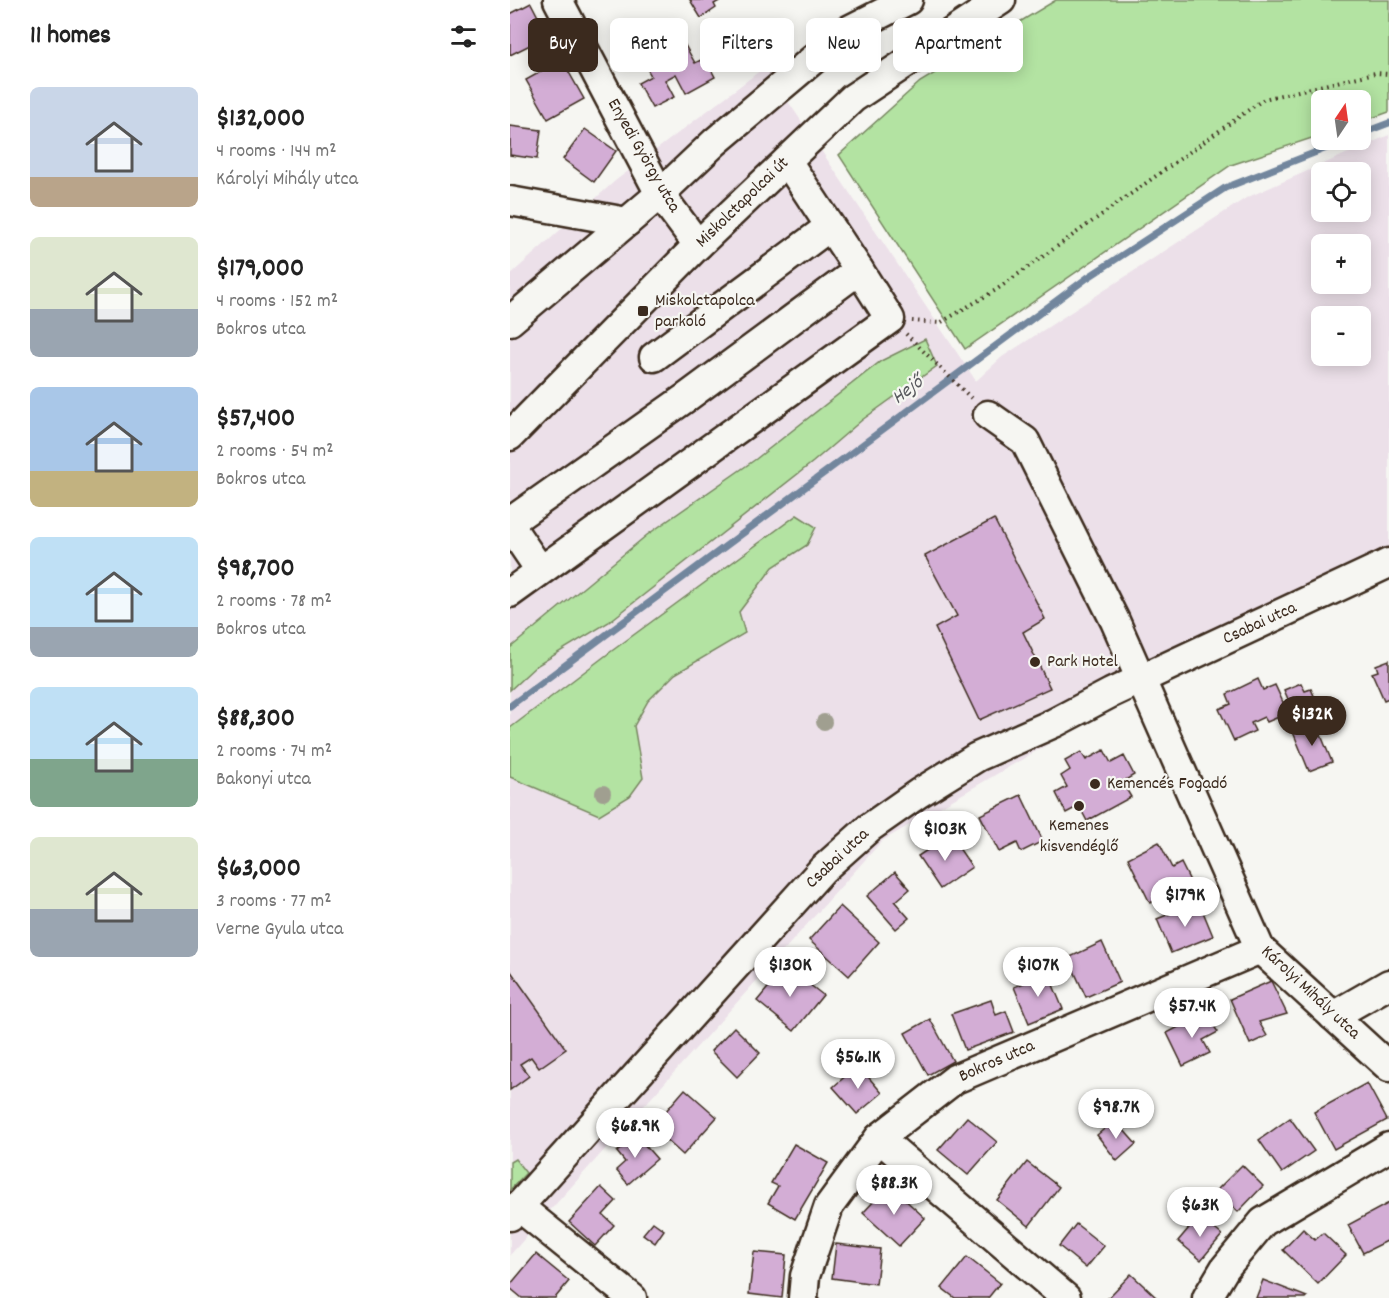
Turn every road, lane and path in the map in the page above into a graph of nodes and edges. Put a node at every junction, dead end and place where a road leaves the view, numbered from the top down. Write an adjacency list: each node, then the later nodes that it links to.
1 (558, 0): 6 (street, Enyedi György utca)
2 (908, 0): 6 (street)
3 (1001, 0): 5 (street, Miskolctapolcai út)
4 (1389, 74): 12 (path)
5 (787, 161): 9 (street); 10 (street, Miskolctapolcai út)
6 (660, 194): 8 (street); 10 (street, Enyedi György utca)
7 (510, 201): 8 (street)
8 (627, 222): 13 (street)
9 (830, 227): 11 (street); 14 (street)
10 (698, 245): 16 (street, Miskolctapolcai út)
11 (859, 270): 12 (street); 17 (street)
12 (890, 319): 15 (path); 19 (street)
13 (510, 321)
14 (654, 357)
15 (988, 415): 21 (street, Károlyi Mihály utca)
16 (510, 436)
17 (510, 524): 19 (street)
18 (1389, 563): 21 (street, Csabai utca)
19 (540, 570): 20 (street)
20 (510, 593)
21 (1140, 680): 22 (street, Károlyi Mihály utca); 28 (street, Csabai utca)
22 (1260, 949): 24 (street, Károlyi Mihály utca); 26 (street, Bokros utca)
23 (1389, 984): 24 (street)
24 (1333, 1016): 25 (street, Károlyi Mihály utca)
25 (1389, 1067)
26 (879, 1138): 30 (street, Bokros utca); 31 (street)
27 (1389, 1147): 32 (street)
28 (514, 1211): 29 (street)
29 (632, 1298)
30 (803, 1298)
31 (1066, 1298)
32 (1208, 1298)

